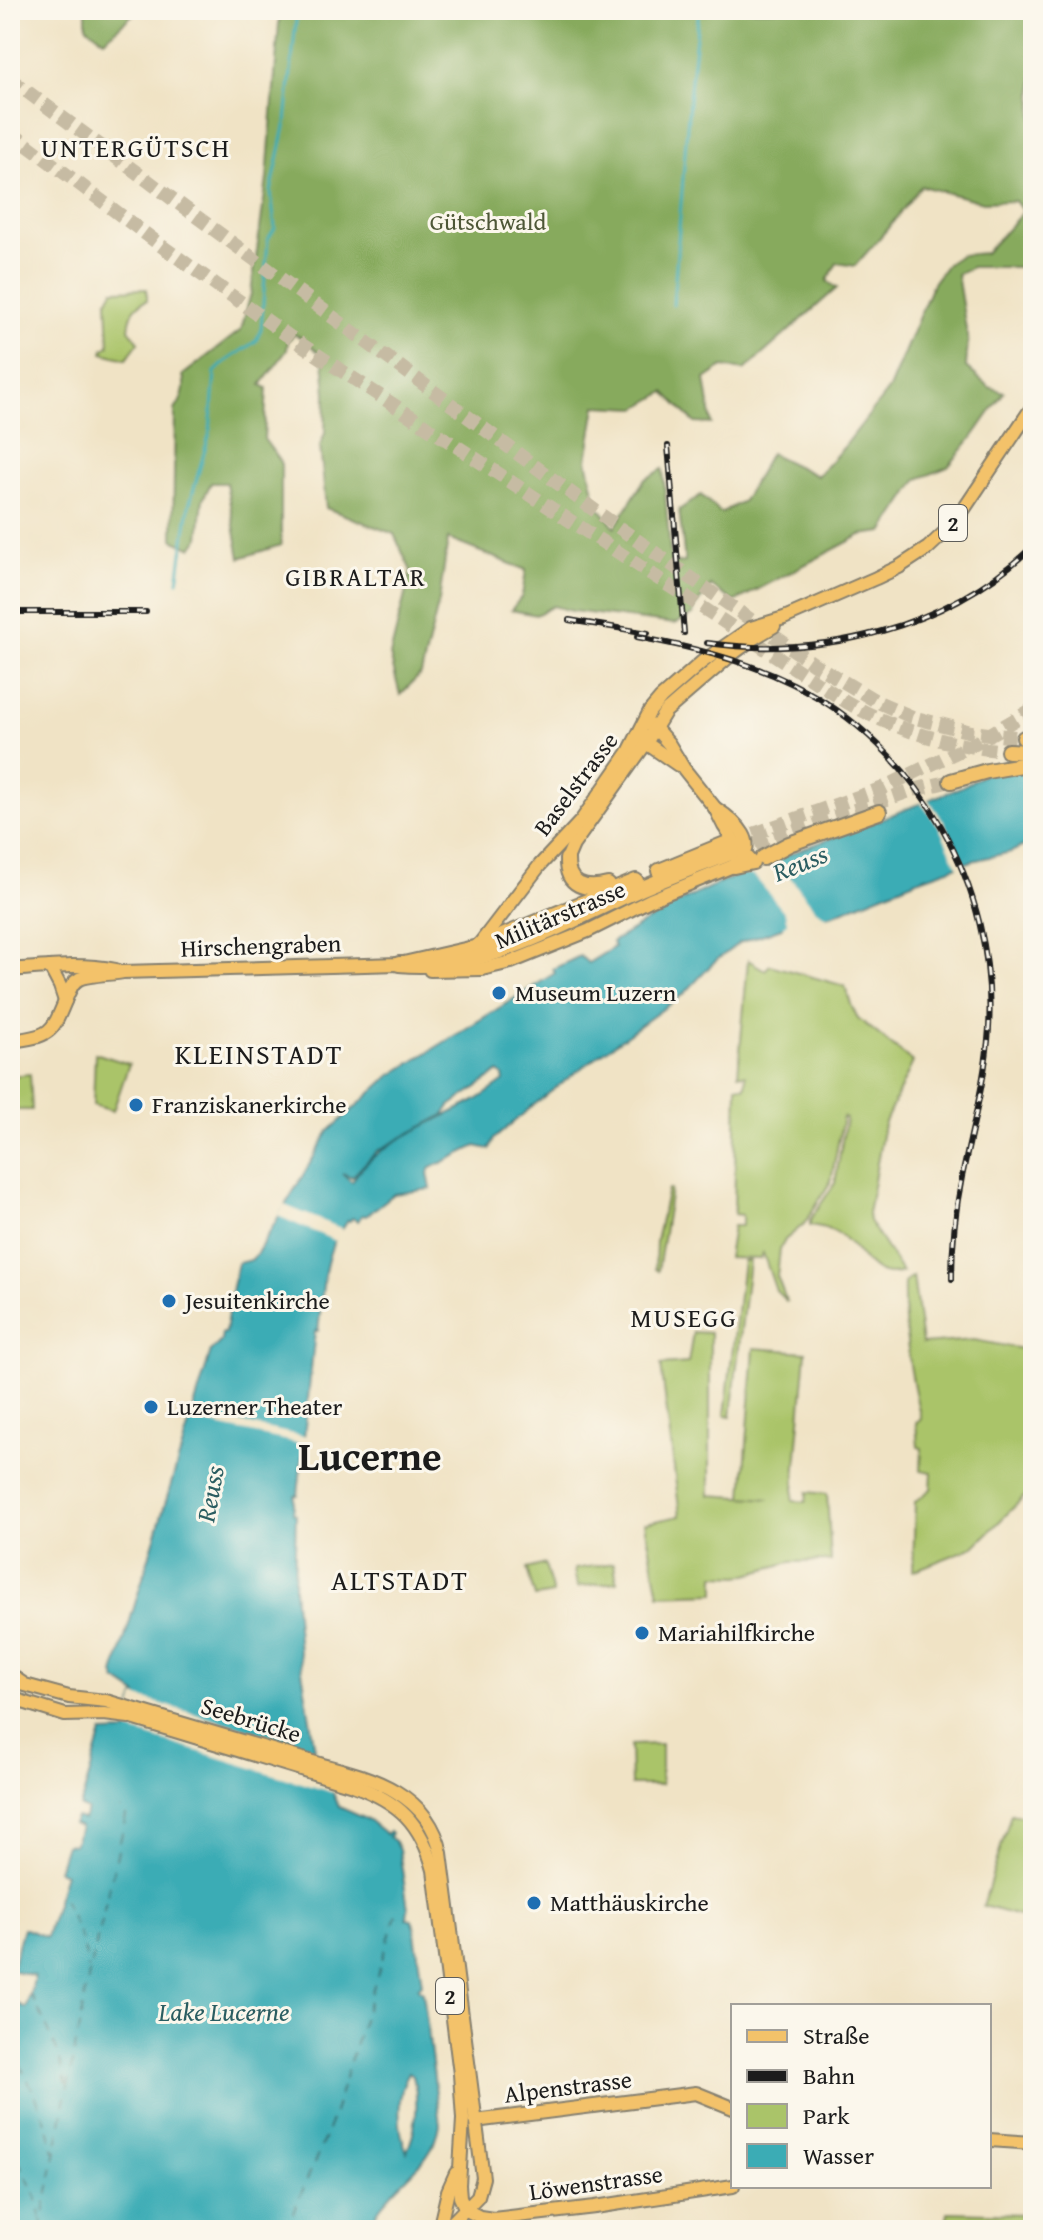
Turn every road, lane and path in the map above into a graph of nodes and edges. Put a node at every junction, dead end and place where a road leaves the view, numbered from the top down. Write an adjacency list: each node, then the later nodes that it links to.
1 (1033, 406): 2 (main road, Baselstrasse / 2)
2 (650, 725): 3 (main road, Baselstrasse); 7 (main road); 13 (main road, Baselstrasse / 2)
3 (646, 743): 7 (main road); 11 (main road, Baselstrasse)
4 (1008, 751): 5 (highway)
5 (1033, 752)
6 (1033, 763): 8 (highway)
7 (684, 769): 10 (main road)
8 (951, 781)
9 (879, 812): 10 (highway)
10 (741, 852): 12 (highway); 14 (highway); 14 (main road, Militärstrasse)
11 (567, 859): 12 (highway)
12 (628, 884): 13 (highway)
13 (478, 946): 14 (main road)
14 (399, 964): 17 (main road, Hirschengraben)
15 (50, 967): 16 (main road); 17 (main road); 18 (main road)
16 (10, 970)
17 (123, 972): 18 (main road)
18 (65, 1001): 19 (main road)
19 (10, 1041)
20 (10, 1675): 22 (main road, 2)
21 (10, 1698): 22 (main road, 2)
22 (130, 1713): 23 (main road, Seebrücke / 2)
23 (355, 1779): 25 (main road, 2); 26 (main road, 2)
24 (731, 2107): 25 (main road, Alpenstrasse)
25 (475, 2121): 26 (main road); 31 (main road, 2)
26 (462, 2133): 29 (main road, 2)
27 (991, 2140): 28 (main road)
28 (1033, 2143)
29 (459, 2167): 31 (main road); 32 (main road, 2)
30 (731, 2186): 31 (main road, Löwenstrasse)
31 (466, 2210): 33 (main road, 2)
32 (439, 2230)
33 (445, 2230)

